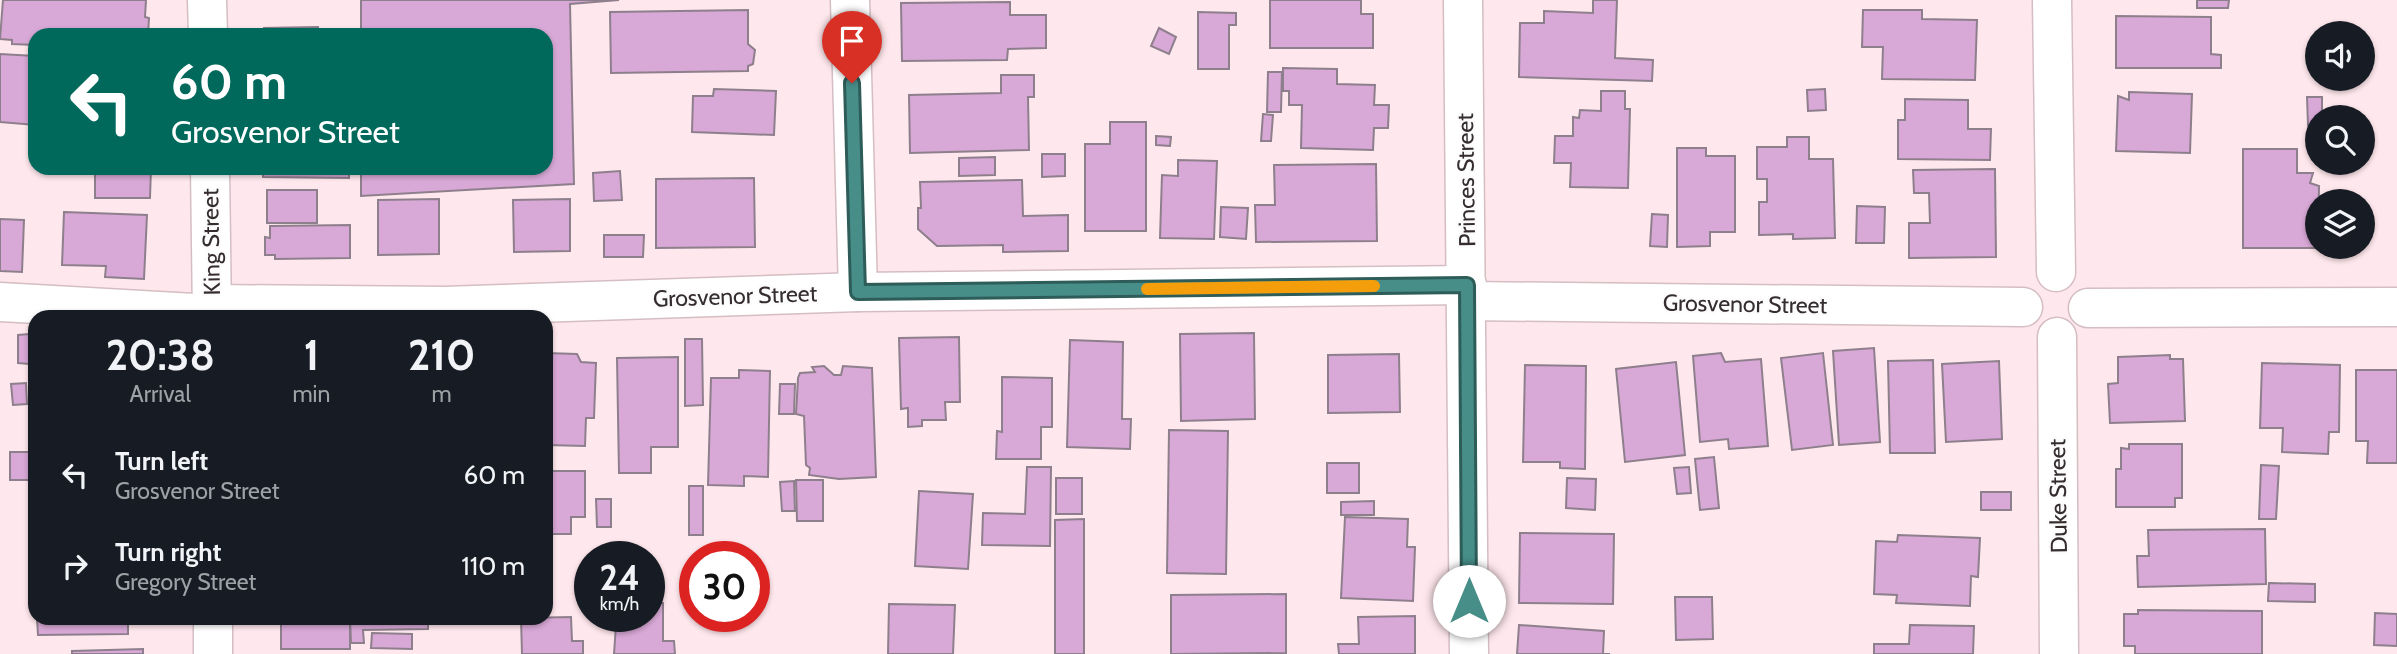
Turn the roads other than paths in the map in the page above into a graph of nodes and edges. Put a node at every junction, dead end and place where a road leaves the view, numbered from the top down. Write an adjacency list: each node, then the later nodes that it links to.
1 (207, 0): 5 (street)
2 (850, 0): 8 (street)
3 (1463, 0): 9 (street, Princes Street)
4 (2052, 0): 7 (street)
5 (208, 28)
6 (210, 175): 15 (street, King Street)
7 (2056, 272): 11 (street); 13 (street)
8 (858, 292): 9 (street, Grosvenor Street); 16 (street, Grosvenor Street)
9 (1467, 293): 11 (street, Grosvenor Street); 20 (street, Princes Street)
10 (0, 302): 14 (street, Grosvenor Street)
11 (2023, 307): 17 (street)
12 (2397, 307): 13 (street)
13 (2088, 308): 17 (street)
14 (188, 310)
15 (212, 310)
16 (259, 310)
17 (2057, 337): 21 (street, Duke Street)
18 (213, 625): 19 (street)
19 (213, 654)
20 (1469, 654)
21 (2059, 654)

